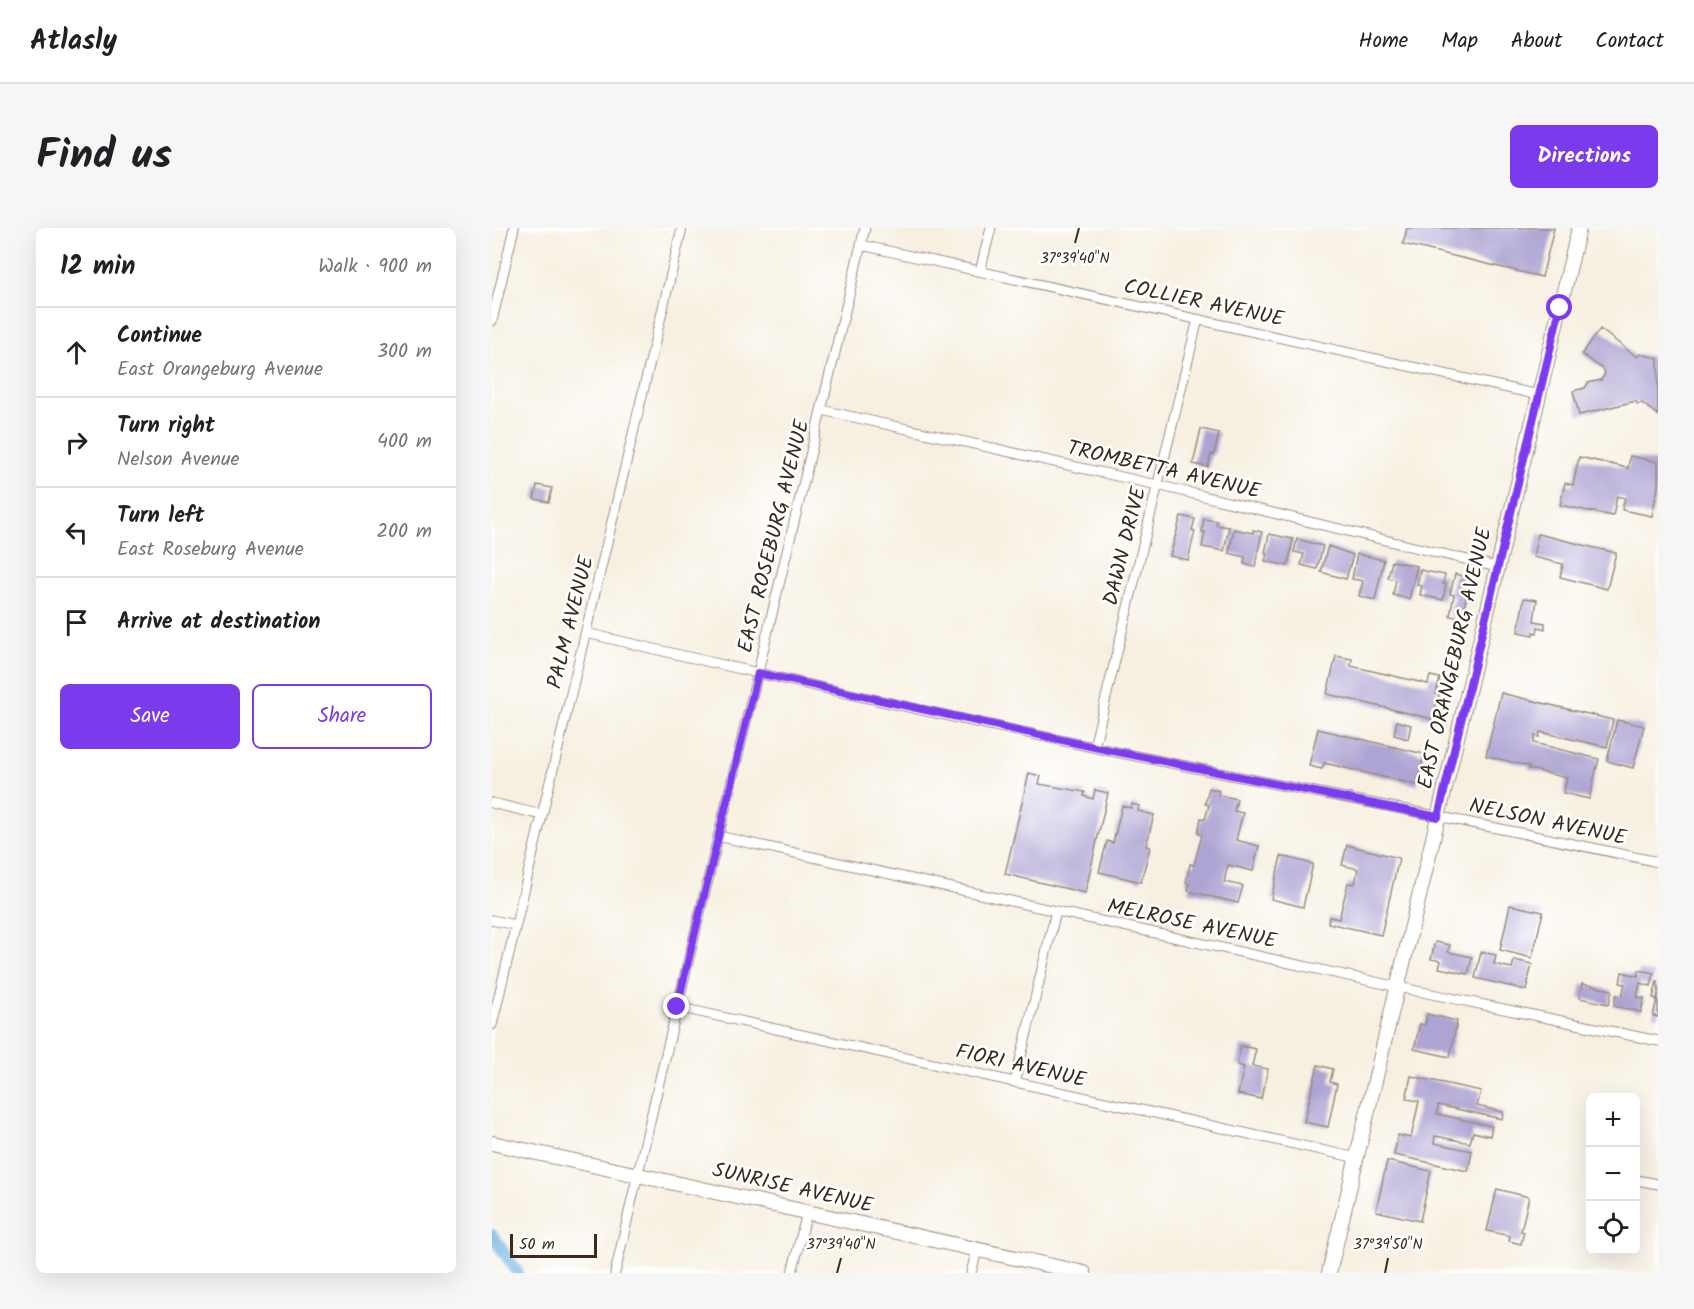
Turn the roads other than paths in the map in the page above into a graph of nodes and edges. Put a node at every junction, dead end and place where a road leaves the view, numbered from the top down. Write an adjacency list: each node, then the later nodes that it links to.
1 (514, 228): 9 (street)
2 (682, 228): 14 (street, PALM AVENUE)
3 (865, 228): 6 (street, EAST ROSEBURG AVENUE)
4 (991, 228): 7 (street)
5 (1579, 228): 10 (street, EAST ORANGEBURG AVENUE)
6 (861, 245): 7 (street, COLLIER AVENUE); 11 (street, EAST ROSEBURG AVENUE)
7 (980, 272): 8 (street, COLLIER AVENUE)
8 (1198, 319): 10 (street, COLLIER AVENUE); 12 (street, DAWN DRIVE)
9 (492, 321)
10 (1539, 395): 13 (street, EAST ORANGEBURG AVENUE)
11 (822, 410): 12 (street, TROMBETTA AVENUE); 15 (street, EAST ROSEBURG AVENUE)
12 (1157, 485): 13 (street, TROMBETTA AVENUE); 16 (street, DAWN DRIVE)
13 (1497, 567): 19 (street, EAST ORANGEBURG AVENUE)
14 (586, 633): 15 (street, NELSON AVENUE); 18 (street, PALM AVENUE)
15 (758, 673): 16 (street, NELSON AVENUE); 20 (street, EAST ROSEBURG AVENUE)
16 (1094, 747): 19 (street, NELSON AVENUE)
17 (492, 802): 18 (street)
18 (542, 815): 24 (street, PALM AVENUE)
19 (1438, 817): 21 (street, NELSON AVENUE); 25 (street, EAST ORANGEBURG AVENUE)
20 (718, 836): 22 (street, MELROSE AVENUE); 26 (street, EAST ROSEBURG AVENUE)
21 (1658, 862)
22 (1056, 911): 25 (street, MELROSE AVENUE); 29 (street)
23 (492, 920): 24 (street)
24 (514, 925): 27 (street, PALM AVENUE)
25 (1398, 987): 28 (street, MELROSE AVENUE); 31 (street, EAST ORANGEBURG AVENUE)
26 (677, 1007): 29 (street, FIORI AVENUE); 32 (street, EAST ROSEBURG AVENUE)
27 (492, 1025)
28 (1658, 1041)
29 (1015, 1082): 31 (street, FIORI AVENUE)
30 (492, 1143): 32 (street, SUNRISE AVENUE)
31 (1357, 1158): 41 (street, EAST ORANGEBURG AVENUE)
32 (638, 1174): 35 (street, SUNRISE AVENUE); 37 (street, EAST ROSEBURG AVENUE)
33 (1640, 1181): 34 (street)
34 (1658, 1184)
35 (807, 1212): 36 (street, SUNRISE AVENUE); 38 (street)
36 (977, 1250): 39 (street); 40 (street, SUNRISE AVENUE)
37 (615, 1273)
38 (792, 1273)
39 (971, 1273)
40 (1084, 1273)
41 (1329, 1273)

